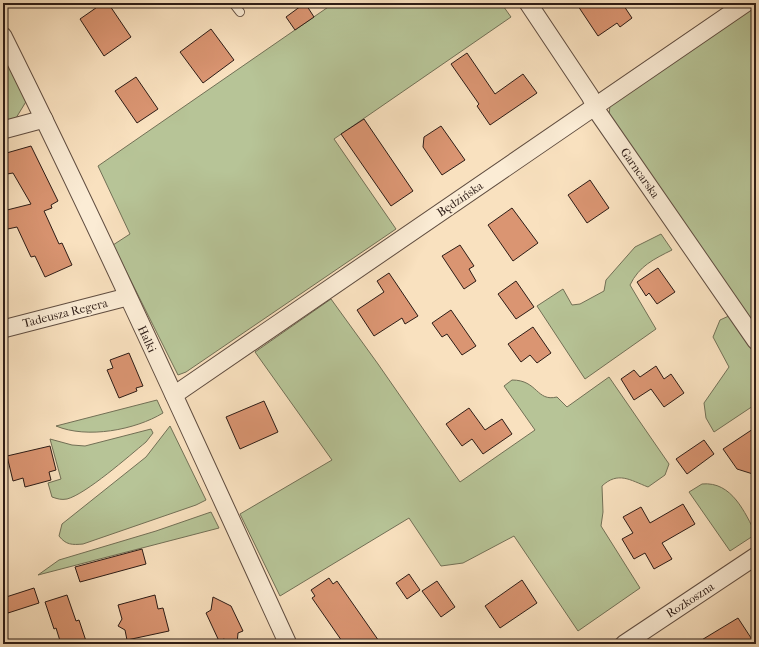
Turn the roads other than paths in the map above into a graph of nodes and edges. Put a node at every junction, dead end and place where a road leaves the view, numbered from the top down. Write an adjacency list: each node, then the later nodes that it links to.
1 (234, 3): 4 (lane)
2 (528, 3): 6 (street, Garncarska)
3 (746, 3): 6 (street, Będzińska)
4 (240, 12)
5 (3, 36): 7 (street, Halki)
6 (596, 107): 11 (street, Garncarska); 12 (street, Będzińska)
7 (44, 120): 8 (street); 9 (street, Halki)
8 (3, 130)
9 (127, 297): 10 (street, Tadeusza Regera); 12 (street, Halki)
10 (3, 329)
11 (756, 341)
12 (174, 395): 14 (street, Halki)
13 (756, 556): 15 (street, Rozkoszna)
14 (288, 644)
15 (624, 644)

